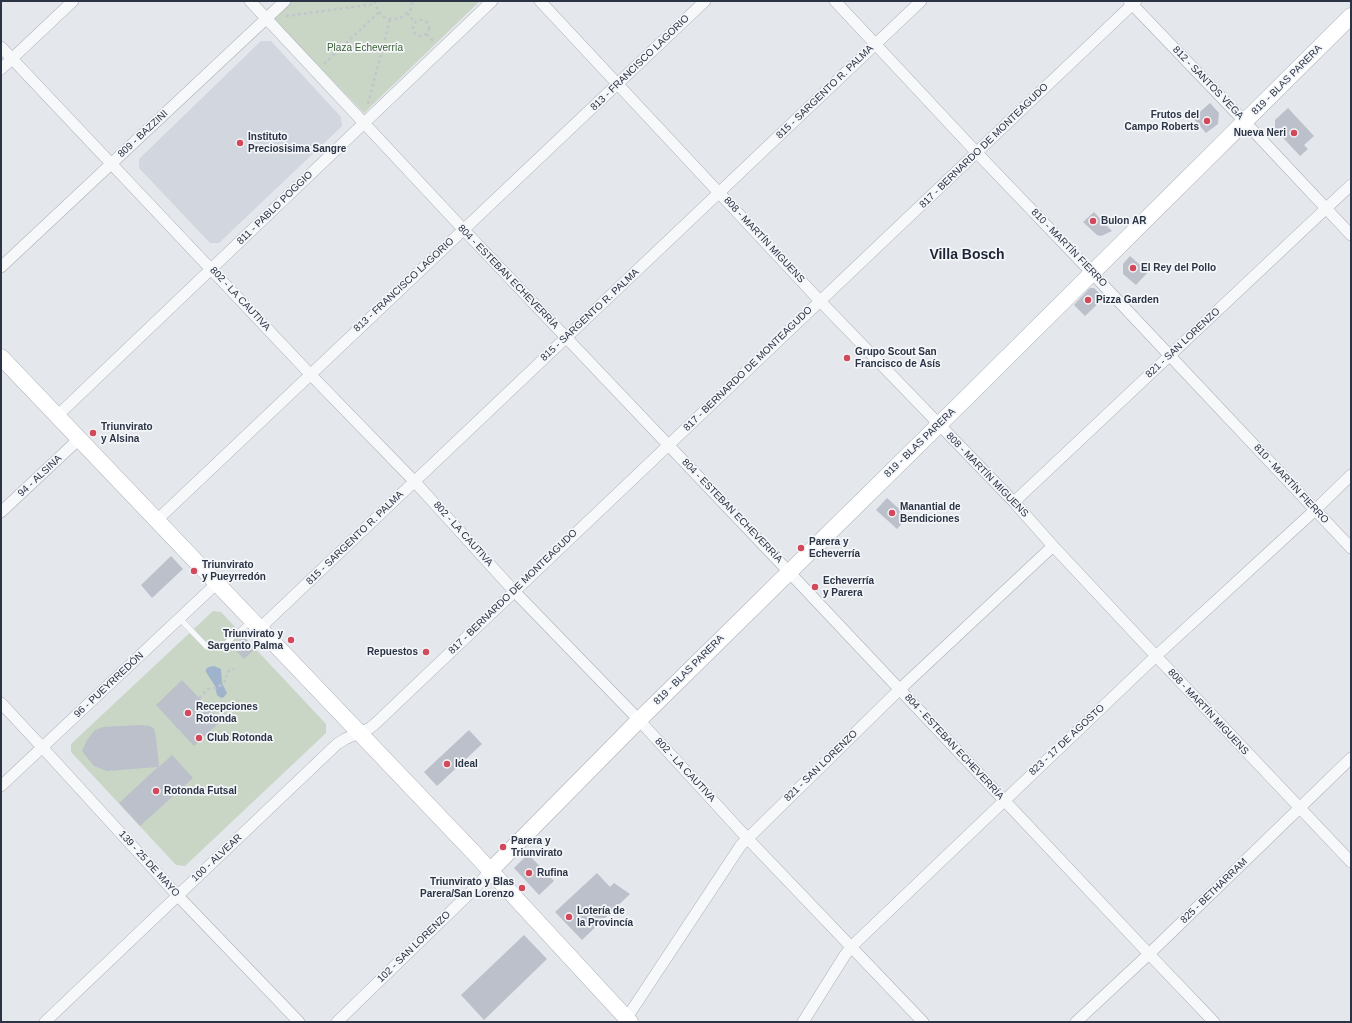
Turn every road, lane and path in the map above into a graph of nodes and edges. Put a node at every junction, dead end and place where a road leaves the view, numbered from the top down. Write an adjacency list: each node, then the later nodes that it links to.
1 (73, 1): 20 (street)
2 (250, 1): 15 (street, 804 - ESTEBAN ECHEVERRÍA)
3 (285, 1): 15 (street, 809 - BAZZINI)
4 (413, 1): 13 (path)
5 (492, 1): 26 (street, 811 - PABLO POGGIO)
6 (540, 1): 23 (street, 808 - MARTÍN MIGUENS)
7 (705, 1): 23 (street, 813 - FRANCISCO LAGORIO)
8 (835, 1): 18 (street, 810 - MARTÍN FIERRO)
9 (921, 1): 18 (street, 815 - SARGENTO R. PALMA)
10 (1132, 2): 25 (street, 812 - SANTOS VEGA); 27 (street, 817 - BERNARDO DE MONTEAGUDO)
11 (374, 3): 12 (path); 15 (path)
12 (379, 12): 16 (path); 22 (path)
13 (407, 13): 16 (path); 17 (path)
14 (1351, 16): 25 (street, 819 - BLAS PARERA)
15 (266, 18): 22 (street, 804 - ESTEBAN ECHEVERRÍA); 28 (street, 809 - BAZZINI)
16 (390, 19): 24 (path)
17 (415, 22): 17 (path)
18 (876, 44): 27 (street, 810 - MARTÍN FIERRO); 30 (street, 815 - SARGENTO R. PALMA)
19 (1, 47): 20 (street, 802 - LA CAUTIVA)
20 (12, 58): 21 (street); 28 (street, 802 - LA CAUTIVA)
21 (1, 69)
22 (316, 72): 24 (street, 804 - ESTEBAN ECHEVERRÍA)
23 (617, 84): 30 (street, 808 - MARTÍN MIGUENS); 32 (street, 813 - FRANCISCO LAGORIO)
24 (356, 115): 26 (street, 804 - ESTEBAN ECHEVERRÍA)
25 (1245, 122): 31 (street, 812 - SANTOS VEGA); 36 (street, 819 - BLAS PARERA)
26 (364, 124): 32 (street, 804 - ESTEBAN ECHEVERRÍA); 35 (street, 811 - PABLO POGGIO)
27 (977, 153): 36 (street, 810 - MARTÍN FIERRO); 37 (street, 817 - BERNARDO DE MONTEAGUDO)
28 (111, 164): 34 (street, 809 - BAZZINI); 35 (street, 802 - LA CAUTIVA)
29 (1351, 184): 31 (street, 821 - SAN LORENZO)
30 (720, 193): 37 (street, 808 - MARTÍN MIGUENS); 38 (street, 815 - SARGENTO R. PALMA)
31 (1326, 208): 33 (street, 812 - SANTOS VEGA); 39 (street, 821 - SAN LORENZO)
32 (463, 229): 38 (street, 804 - ESTEBAN ECHEVERRÍA); 41 (street, 813 - FRANCISCO LAGORIO)
33 (1351, 235)
34 (1, 267)
35 (212, 269): 41 (street, 802 - LA CAUTIVA); 42 (street, 811 - PABLO POGGIO)
36 (1092, 273): 39 (street, 810 - MARTÍN FIERRO); 43 (street, 819 - BLAS PARERA)
37 (820, 301): 43 (street, 808 - MARTÍN MIGUENS); 45 (street, 817 - BERNARDO DE MONTEAGUDO)
38 (566, 337): 45 (street, 804 - ESTEBAN ECHEVERRÍA); 47 (street, 815 - SARGENTO R. PALMA)
39 (1170, 355): 48 (street, 821 - SAN LORENZO); 49 (street, 810 - MARTÍN FIERRO)
40 (1, 357): 42 (street)
41 (310, 374): 47 (street, 802 - LA CAUTIVA); 51 (street, 813 - FRANCISCO LAGORIO)
42 (57, 416): 44 (street)
43 (939, 424): 48 (street, 808 - MARTÍN MIGUENS); 54 (street, 819 - BLAS PARERA)
44 (79, 439): 50 (street, 94 - ALSINA); 51 (street)
45 (669, 445): 54 (street, 804 - ESTEBAN ECHEVERRÍA); 56 (street, 817 - BERNARDO DE MONTEAGUDO)
46 (1351, 476): 49 (street, 823 - 17 DE AGOSTO)
47 (414, 481): 56 (street, 802 - LA CAUTIVA); 58 (street, 815 - SARGENTO R. PALMA)
48 (1014, 502): 52 (street, 808 - MARTÍN MIGUENS)
49 (1315, 510): 53 (street, 810 - MARTÍN FIERRO); 59 (street, 823 - 17 DE AGOSTO)
50 (1, 512)
51 (157, 520): 55 (street)
52 (1053, 546): 59 (street, 808 - MARTÍN MIGUENS); 61 (street, 821 - SAN LORENZO)
53 (1351, 548)
54 (789, 572): 61 (street, 804 - ESTEBAN ECHEVERRÍA); 64 (street, 819 - BLAS PARERA)
55 (216, 584): 57 (street, 96 - PUEYRREDÓN); 58 (street)
56 (514, 591): 64 (street, 802 - LA CAUTIVA); 65 (street, 817 - BERNARDO DE MONTEAGUDO)
57 (180, 618): 58 (lane); 66 (street, 96 - PUEYRREDÓN)
58 (256, 624): 65 (street)
59 (1156, 656): 69 (street, 823 - 17 DE AGOSTO); 70 (street, 808 - MARTÍN MIGUENS)
60 (234, 669): 62 (path)
61 (900, 689): 69 (street, 804 - ESTEBAN ECHEVERRÍA); 71 (street, 821 - SAN LORENZO)
62 (199, 698)
63 (1, 703): 66 (street, 139 - 25 DE MAYO)
64 (639, 720): 71 (street, 802 - LA CAUTIVA); 73 (street, 819 - BLAS PARERA)
65 (359, 733): 73 (street); 74 (street, 100 - ALVEAR)
66 (42, 747): 68 (street, 96 - PUEYRREDÓN); 74 (street, 139 - 25 DE MAYO)
67 (1351, 758): 70 (street, 825 - BETHARRAM)
68 (1, 786)
69 (1004, 800): 75 (street, 823 - 17 DE AGOSTO); 76 (street, 804 - ESTEBAN ECHEVERRÍA)
70 (1298, 808): 72 (street, 808 - MARTÍN MIGUENS); 76 (street, 825 - BETHARRAM)
71 (748, 838): 75 (street, 802 - LA CAUTIVA); 77 (street, 821 - SAN LORENZO)
72 (1351, 862)
73 (490, 871): 77 (street); 80 (street, 102 - SAN LORENZO)
74 (178, 896): 78 (street, 100 - ALVEAR); 79 (street, 139 - 25 DE MAYO)
75 (851, 947): 81 (street, 823 - 17 DE AGOSTO); 82 (street, 802 - LA CAUTIVA)
76 (1149, 954): 83 (street, 825 - BETHARRAM); 84 (street, 804 - ESTEBAN ECHEVERRÍA)
77 (627, 1021)
78 (45, 1022)
79 (299, 1022)
80 (337, 1022)
81 (803, 1022)
82 (923, 1022)
83 (1076, 1022)
84 (1214, 1022)

